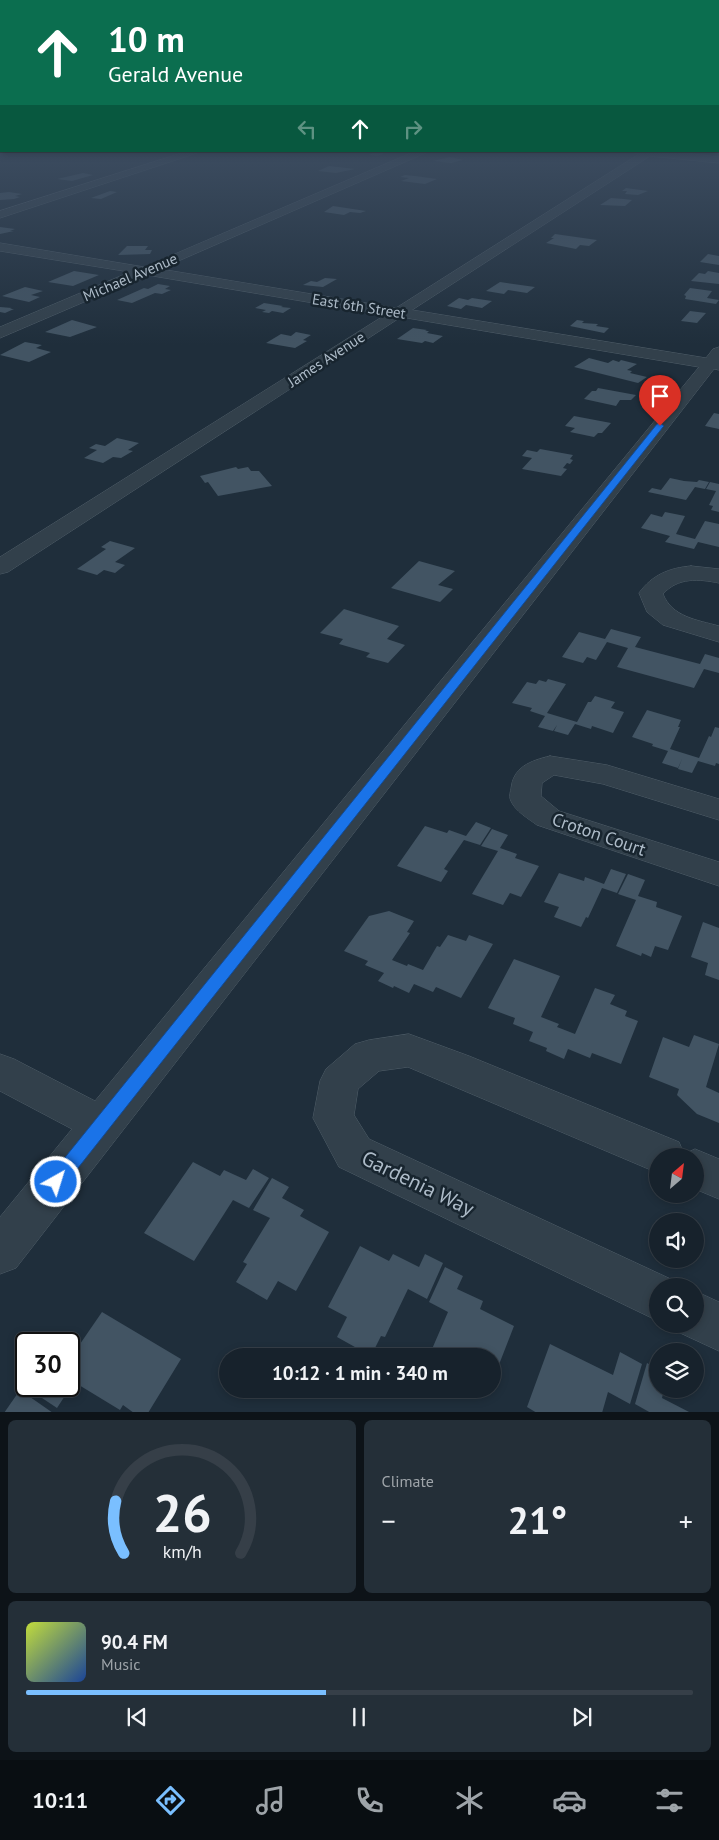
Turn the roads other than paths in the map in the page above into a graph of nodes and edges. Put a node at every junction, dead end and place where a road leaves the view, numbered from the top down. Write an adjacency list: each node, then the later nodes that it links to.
1 (281, 213): 4 (street, Michael Avenue)
2 (555, 213): 5 (street, James Avenue)
3 (0, 247): 4 (street, East 6th Street)
4 (145, 271): 5 (street, East 6th Street); 6 (street, Michael Avenue)
5 (398, 313): 7 (street, East 6th Street); 8 (street, James Avenue)
6 (0, 333)
7 (716, 360): 14 (street)
8 (0, 566)
9 (719, 576): 10 (street)
10 (719, 634)
11 (719, 810): 12 (street, Croton Court)
12 (719, 874)
13 (0, 1071): 14 (street)
14 (102, 1125): 18 (street)
15 (649, 1150): 19 (street, Gardenia Way)
16 (704, 1173): 17 (street)
17 (719, 1179)
18 (0, 1252)
19 (649, 1294)
20 (704, 1320): 21 (street)
21 (719, 1327)

